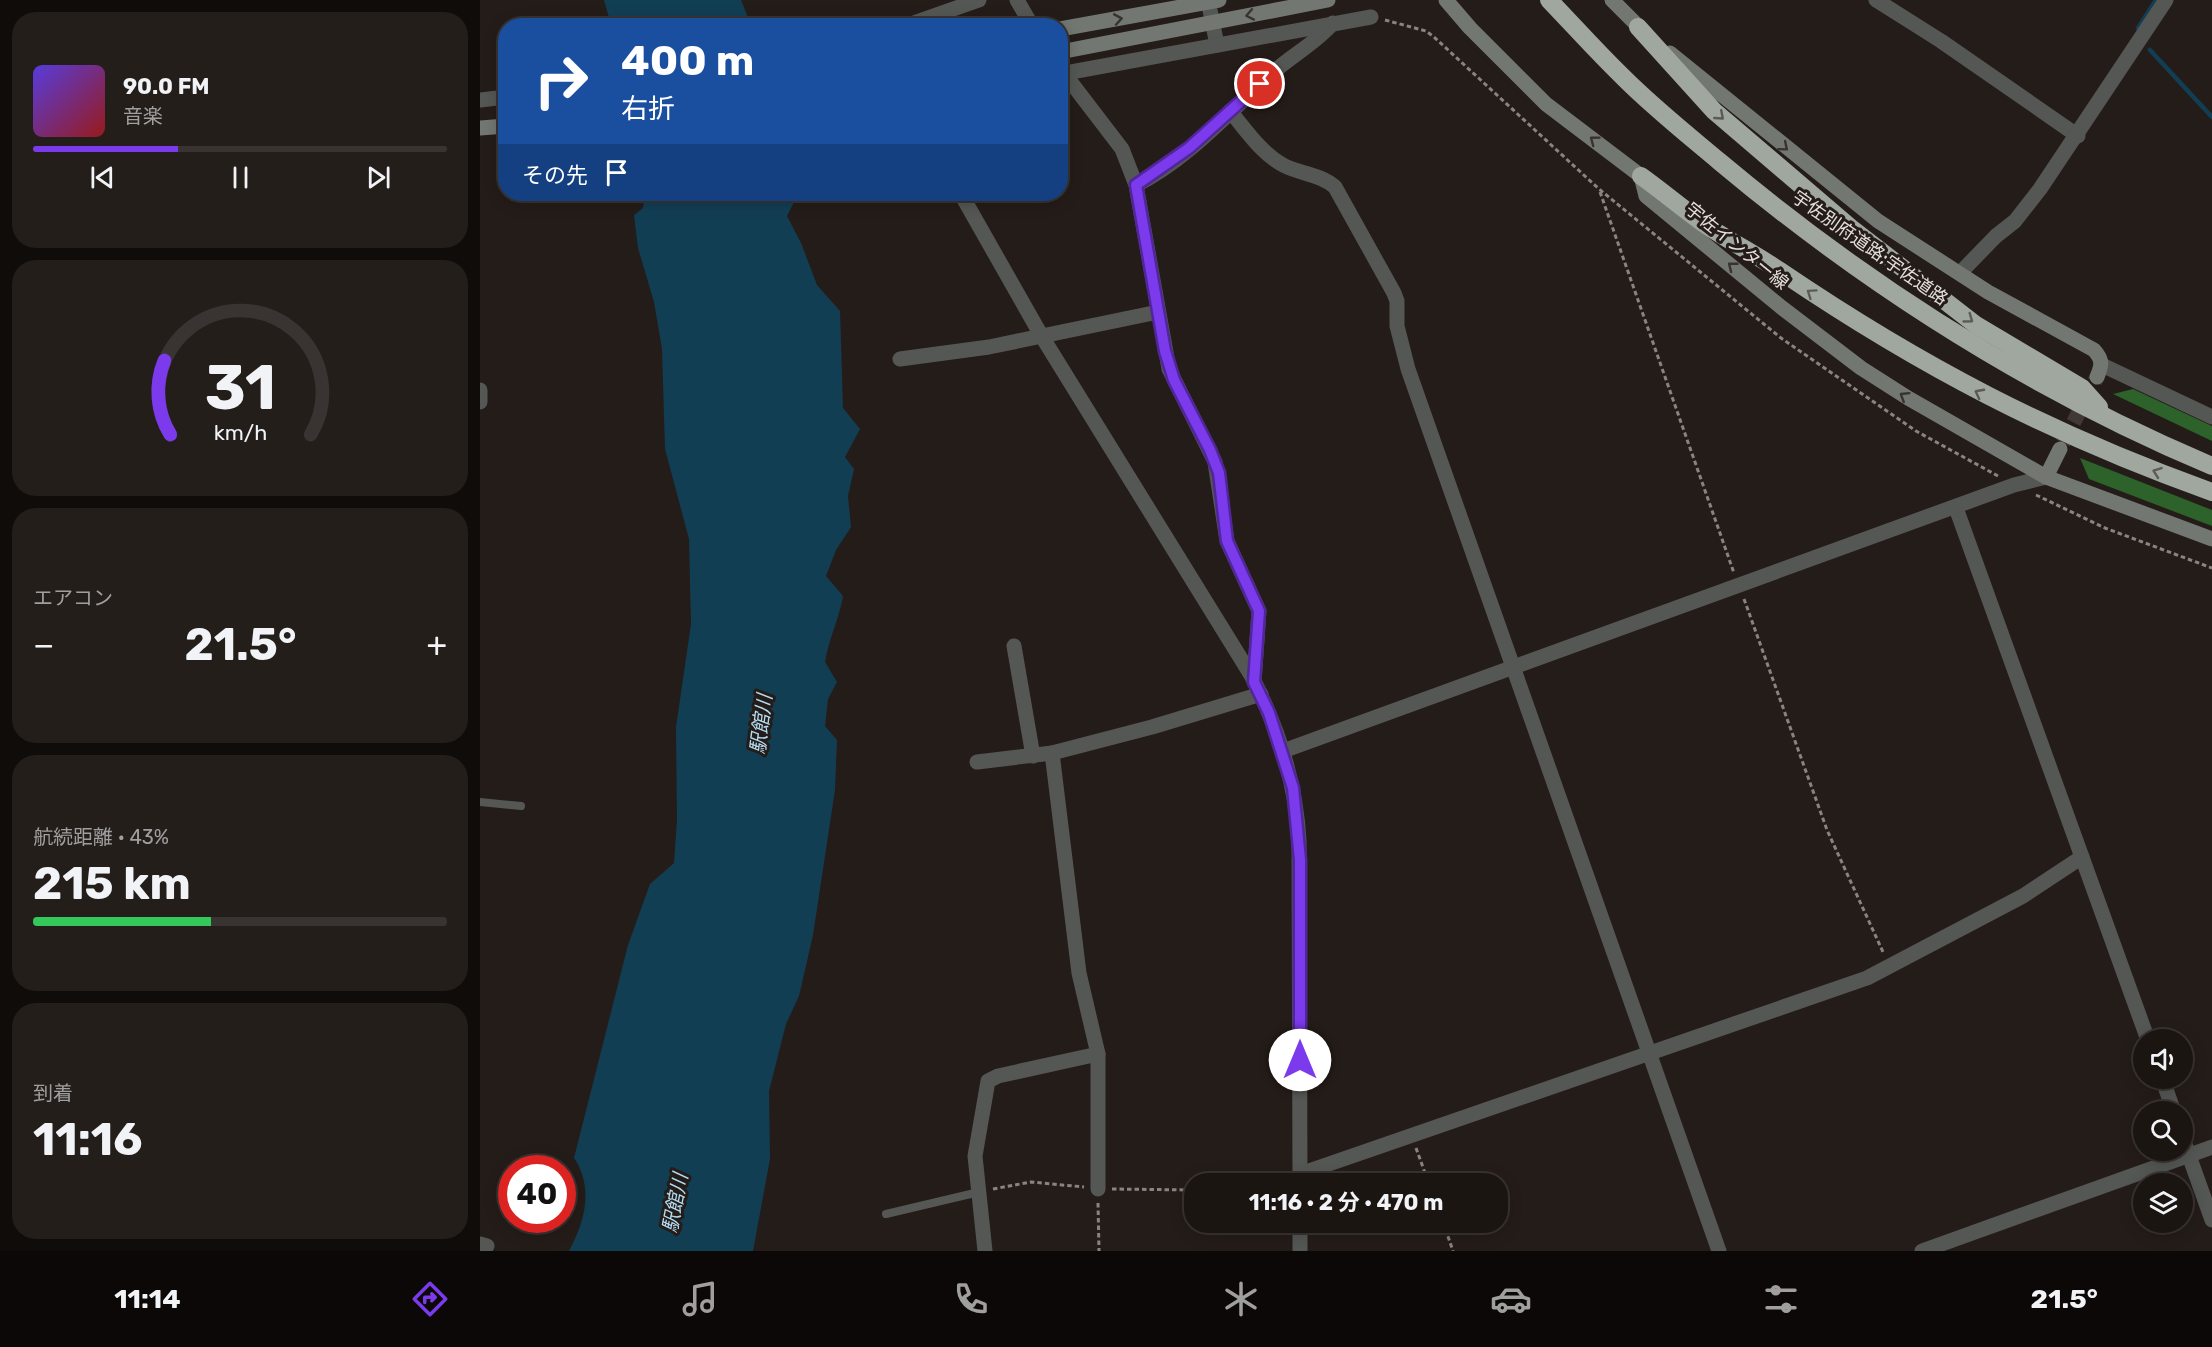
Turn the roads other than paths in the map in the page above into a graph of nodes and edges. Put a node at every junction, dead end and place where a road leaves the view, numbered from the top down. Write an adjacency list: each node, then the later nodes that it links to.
1 (979, 0): 11 (street)
2 (1017, 0): 12 (street)
3 (1328, 0): 13 (main road, one-way to 13)
4 (1446, 0): 27 (main road, 宇佐インター線, one-way to 4)
5 (1549, 0): 37 (highway, 宇佐別府道路;宇佐道路)
6 (1612, 0): 15 (main road)
7 (1876, 0): 26 (street)
8 (2166, 0): 26 (street)
9 (1212, 1): 13 (street); 16 (main road, one-way to 9)
10 (1371, 16): 14 (street)
11 (928, 18)
12 (1027, 18)
13 (1214, 22): 17 (street); 18 (main road)
14 (1333, 23): 17 (street); 23 (street)
15 (1638, 27): 30 (main road, one-way to 30); 37 (highway, one-way to 37)
16 (1068, 28)
17 (1217, 45): 19 (street)
18 (1068, 50)
19 (1068, 71)
20 (1068, 80): 28 (street)
21 (498, 99): 22 (street)
22 (480, 100)
23 (1230, 111): 28 (street); 46 (street)
24 (498, 127): 25 (main road)
25 (480, 128)
26 (2078, 136): 30 (street)
27 (1641, 176): 41 (main road, 宇佐インター線, one-way to 27); 42 (highway, one-way to 27)
28 (1136, 185): 31 (street)
29 (965, 201): 32 (street)
30 (1960, 273): 34 (main road)
31 (1158, 312): 32 (street); 47 (street)
32 (1041, 335): 33 (street); 47 (street)
33 (900, 359)
34 (2100, 371): 38 (street)
35 (480, 390): 36 (street)
36 (480, 402)
37 (2109, 417): 40 (highway, 宇佐別府道路;宇佐道路)
38 (2212, 417)
39 (2060, 449): 41 (main road)
40 (2212, 466)
41 (2046, 477): 43 (street); 44 (main road, 宇佐インター線)
42 (2212, 492)
43 (1956, 508): 46 (street); 54 (street)
44 (2212, 539)
45 (1014, 646): 50 (street)
46 (1514, 669): 48 (street); 57 (street)
47 (1258, 688): 48 (street); 49 (street)
48 (1283, 751): 62 (street)
49 (1052, 753): 50 (street); 56 (street)
50 (1033, 756): 51 (street)
51 (977, 762)
52 (480, 802): 53 (lane)
53 (521, 806)
54 (2082, 857): 55 (street); 57 (street)
55 (2144, 1029)
56 (1098, 1054): 64 (street); 65 (street)
57 (1649, 1054): 63 (street); 71 (street)
58 (2212, 1147): 59 (street)
59 (2193, 1154)
60 (2172, 1161): 72 (street)
61 (2191, 1161): 67 (street)
62 (1300, 1173)
63 (1316, 1173)
64 (1098, 1189)
65 (979, 1192): 66 (lane); 69 (street)
66 (886, 1214)
67 (2212, 1220)
68 (1300, 1233): 70 (street)
69 (985, 1251)
70 (1300, 1251)
71 (1719, 1251)
72 (1922, 1251)

